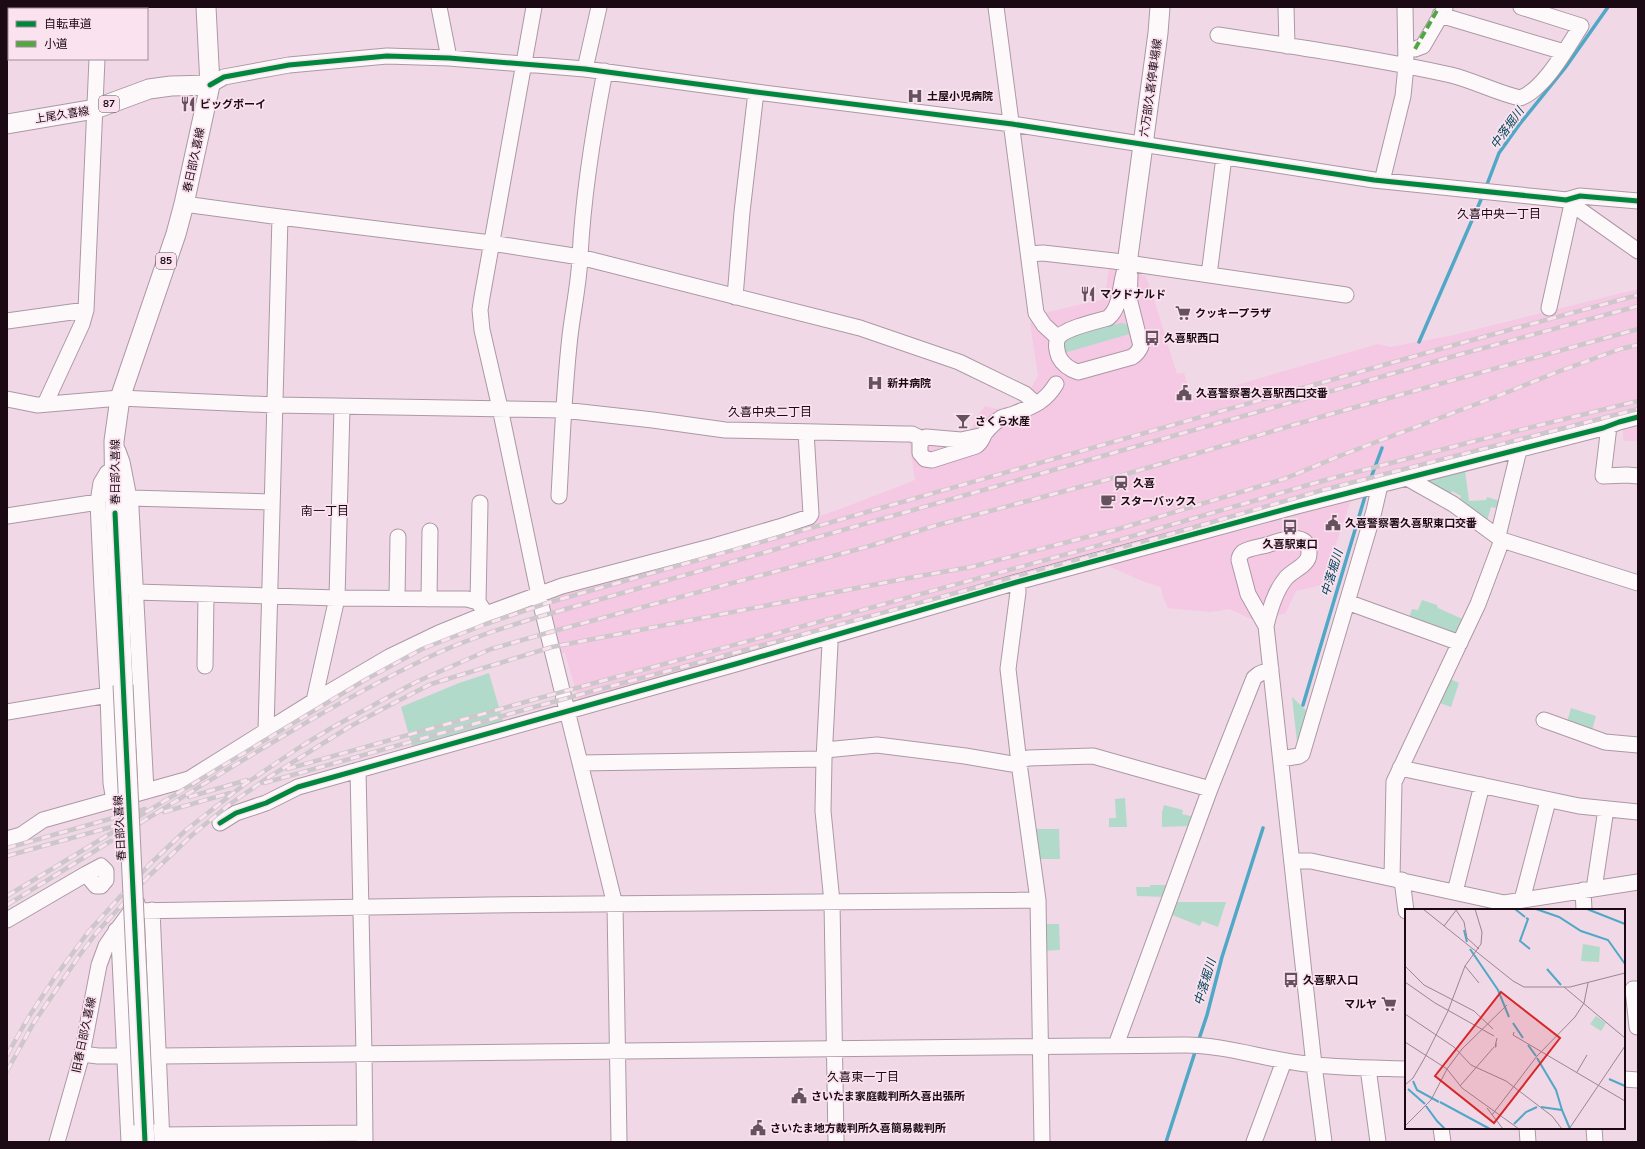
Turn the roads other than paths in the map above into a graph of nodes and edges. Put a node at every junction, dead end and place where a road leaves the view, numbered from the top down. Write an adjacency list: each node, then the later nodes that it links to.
1 (206, 7): 21 (main road, 春日部久喜線 / 85)
2 (439, 7): 15 (street)
3 (534, 7): 17 (street)
4 (599, 7): 19 (street)
5 (996, 7): 25 (street)
6 (1160, 7): 26 (main road, 六万部久喜停車場線)
7 (1286, 7): 12 (street)
8 (1405, 7): 13 (street)
9 (1521, 7): 14 (street)
10 (1443, 11): 13 (street); 14 (street)
11 (1218, 35): 12 (street)
12 (1286, 46): 18 (street)
13 (1406, 48): 18 (street)
14 (1564, 52): 18 (street)
15 (449, 58): 17 (street); 21 (street)
16 (97, 60): 23 (street)
17 (524, 64): 19 (street); 33 (street)
18 (1406, 66): 28 (street)
19 (585, 69): 20 (street)
20 (605, 71): 22 (street); 36 (street)
21 (210, 85): 23 (main road, 上尾久喜線 / 87); 31 (main road, 春日部久喜線 / 85)
22 (756, 92): 25 (street); 40 (street)
23 (95, 110): 24 (main road, 上尾久喜線 / 87); 42 (street)
24 (7, 124)
25 (1012, 124): 26 (street); 35 (street)
26 (1143, 145): 27 (street); 37 (main road, 六万部久喜停車場線)
27 (1224, 157): 28 (street); 38 (street)
28 (1382, 181): 30 (street)
29 (1638, 201): 30 (street)
30 (1569, 202): 34 (street); 41 (street)
31 (184, 204): 32 (street); 50 (main road, 春日部久喜線 / 85)
32 (280, 217): 33 (street); 54 (street)
33 (491, 243): 36 (street); 56 (street)
34 (1638, 251)
35 (1029, 254): 37 (street); 46 (street)
36 (580, 257): 40 (street); 57 (street)
37 (1127, 264): 38 (street); 43 (street); 45 (street)
38 (1209, 275): 39 (street)
39 (1346, 294)
40 (735, 297): 53 (street)
41 (1549, 308)
42 (86, 310): 44 (street); 52 (street)
43 (1108, 318): 45 (street); 46 (street)
44 (7, 320)
45 (1135, 323): 48 (street)
46 (1058, 338): 47 (street)
47 (1058, 354): 48 (street); 49 (street)
48 (1078, 372): 49 (street)
49 (1056, 384): 53 (street)
50 (120, 398): 52 (street); 54 (street); 63 (main road, 春日部久喜線 / 85)
51 (7, 399): 52 (street)
52 (45, 404)
53 (1036, 404): 61 (street)
54 (275, 405): 55 (street); 72 (street)
55 (342, 407): 56 (street); 84 (street)
56 (500, 408): 57 (street); 82 (street)
57 (563, 410): 60 (street); 69 (street)
58 (1638, 418): 59 (street)
59 (1609, 426): 64 (street); 66 (street)
60 (806, 432): 62 (street); 82 (street)
61 (984, 435): 62 (street); 62 (street)
62 (922, 439)
63 (114, 440): 65 (main road, 春日部久喜線 / 85); 70 (street)
64 (1519, 450): 67 (street); 77 (street)
65 (114, 469): 71 (street); 94 (main road, 春日部久喜線 / 85)
66 (1638, 476)
67 (1407, 478): 68 (street); 77 (street)
68 (1378, 486): 78 (street); 87 (street)
69 (559, 496)
70 (130, 498): 72 (street); 80 (street)
71 (98, 502): 74 (street); 94 (street)
72 (272, 502): 83 (street)
73 (480, 503): 88 (street)
74 (7, 516)
75 (430, 531): 86 (street)
76 (398, 537): 85 (street)
77 (1500, 538): 79 (street); 91 (street)
78 (1017, 582): 90 (street); 103 (street)
79 (1638, 583)
80 (135, 592): 81 (street); 109 (street)
81 (206, 594): 83 (street); 92 (street)
82 (539, 594): 88 (street); 97 (street)
83 (270, 596): 84 (street); 99 (street)
84 (337, 598): 85 (street); 95 (street)
85 (397, 598): 86 (street)
86 (429, 599): 88 (street)
87 (1347, 602): 91 (street); 102 (street)
88 (482, 608): 95 (street)
89 (1266, 626): 89 (street); 93 (street)
90 (828, 636): 97 (street); 101 (street)
91 (1460, 643): 105 (street)
92 (205, 666)
93 (1271, 669): 102 (street); 108 (street)
94 (116, 690): 96 (street); 111 (street); 152 (main road, 春日部久喜線 / 85, bridge)
95 (314, 701): 99 (street)
96 (7, 712)
97 (568, 712): 104 (street); 106 (street)
98 (1544, 720): 100 (street)
99 (266, 730): 109 (street)
100 (1638, 745)
101 (824, 755): 103 (street); 104 (street); 124 (street)
102 (1281, 759): 116 (street)
103 (1019, 762): 108 (street); 122 (street)
104 (580, 763): 125 (street)
105 (1400, 768): 107 (street); 118 (street)
106 (358, 770): 114 (street); 127 (street)
107 (1482, 785): 110 (street); 121 (street)
108 (1210, 789): 135 (street)
109 (146, 790): 111 (street)
110 (1548, 800): 112 (street); 123 (street)
111 (114, 801): 115 (street)
112 (1606, 809): 113 (street); 120 (street)
113 (1638, 812)
114 (220, 823)
115 (7, 839)
116 (1293, 861): 118 (street); 144 (street)
117 (86, 874): 131 (street)
118 (1397, 879): 121 (street); 128 (street)
119 (1638, 882): 120 (street)
120 (1588, 890): 123 (street); 129 (street)
121 (1455, 892): 126 (street)
122 (1038, 900): 124 (street); 136 (street)
123 (1522, 900): 126 (street)
124 (832, 902): 125 (street); 137 (street)
125 (615, 905): 127 (street); 138 (street)
126 (1504, 907)
127 (362, 908): 130 (street); 140 (street)
128 (1405, 909)
129 (1584, 909)
130 (152, 910): 132 (street, 旧春日部久喜線); 142 (street)
131 (7, 920)
132 (116, 930): 139 (street, 旧春日部久喜線); 141 (street)
133 (1638, 989): 134 (street)
134 (1637, 1027)
135 (1116, 1045): 136 (street); 143 (street)
136 (1041, 1047): 137 (street); 158 (street)
137 (835, 1049): 138 (street); 157 (street)
138 (618, 1051): 140 (street); 156 (street)
139 (82, 1054): 141 (street); 154 (street, 旧春日部久喜線)
140 (364, 1054): 142 (street); 153 (street)
141 (125, 1056): 142 (street); 155 (street)
142 (158, 1056): 152 (street)
143 (1284, 1061): 144 (street); 159 (street)
144 (1314, 1065): 145 (street); 160 (street)
145 (1368, 1068): 146 (street); 161 (street)
146 (1405, 1069)
147 (1625, 1079): 148 (street)
148 (1638, 1080)
149 (1441, 1129): 162 (street)
150 (1527, 1129): 163 (street)
151 (1594, 1129): 164 (street)
152 (153, 1136): 153 (street)
153 (365, 1137)
154 (57, 1142)
155 (129, 1142)
156 (618, 1142)
157 (836, 1142)
158 (1042, 1142)
159 (1254, 1142)
160 (1324, 1142)
161 (1378, 1142)
162 (1443, 1142)
163 (1528, 1142)
164 (1595, 1142)

